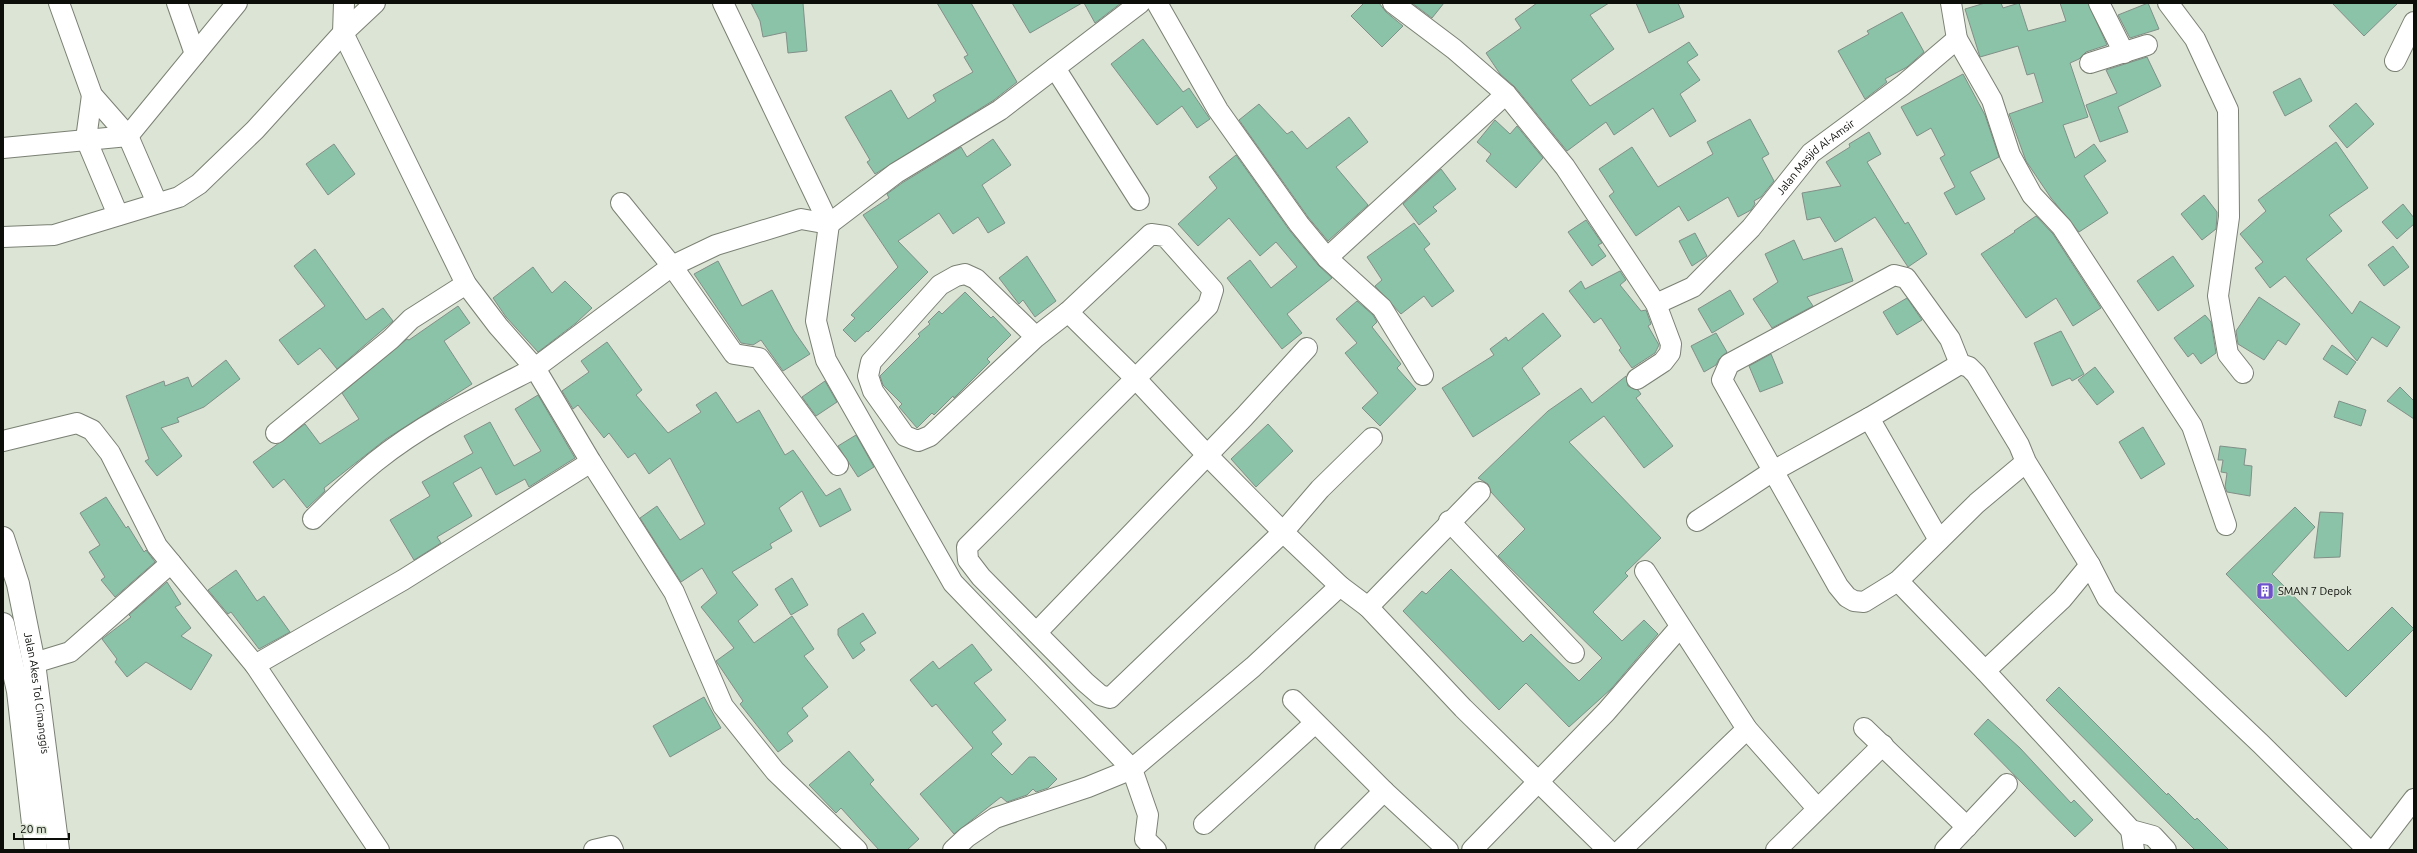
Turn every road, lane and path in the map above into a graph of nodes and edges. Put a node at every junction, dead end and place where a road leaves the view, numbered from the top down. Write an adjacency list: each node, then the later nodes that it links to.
1 (60, 3): 23 (street)
2 (177, 3): 18 (street)
3 (238, 3): 18 (street)
4 (344, 3): 14 (street)
5 (375, 3): 14 (street)
6 (723, 3): 31 (street)
7 (1140, 3): 21 (street)
8 (1157, 3): 33 (street)
9 (1393, 3): 22 (street)
10 (1951, 3): 15 (street)
11 (2099, 3): 17 (street)
12 (2168, 3): 42 (street)
13 (2414, 22): 19 (street)
14 (343, 33): 29 (street); 35 (street)
15 (1957, 39): 36 (street, Jalan Masjid Al-Amsir); 59 (street)
16 (2147, 45): 17 (street)
17 (2124, 53): 20 (street)
18 (195, 54): 24 (street)
19 (2395, 61)
20 (2090, 63)
21 (1055, 68): 27 (street); 31 (street)
22 (1506, 94): 33 (street); 36 (street)
23 (92, 95): 24 (street); 25 (street)
24 (128, 136): 25 (street); 29 (street)
25 (86, 139): 26 (street); 30 (street)
26 (3, 148)
27 (1139, 200)
28 (621, 202): 34 (street)
29 (156, 203): 30 (street)
30 (118, 215): 32 (street)
31 (829, 224): 34 (street); 82 (street)
32 (3, 237)
33 (1327, 258): 43 (street)
34 (672, 266): 41 (street); 53 (street)
35 (466, 284): 41 (street); 47 (street)
36 (1656, 304): 45 (street)
37 (1068, 312): 38 (street); 44 (street); 44 (street)
38 (1036, 337): 38 (street)
39 (1307, 348): 50 (street)
40 (1960, 364): 46 (street); 52 (street); 54 (street)
41 (534, 368): 51 (street); 56 (street)
42 (2243, 373)
43 (1423, 376)
44 (1136, 379): 50 (street); 71 (street)
45 (1637, 379)
46 (1869, 418): 54 (street); 62 (street)
47 (276, 433)
48 (1372, 438): 60 (street)
49 (3, 441): 63 (street)
50 (1207, 455): 60 (street); 71 (street)
51 (591, 462): 74 (street); 97 (street)
52 (2026, 462): 62 (street); 64 (street)
53 (838, 465)
54 (1773, 471): 58 (street); 66 (street)
55 (1480, 492): 57 (street)
56 (313, 520)
57 (1450, 521): 68 (street); 72 (street)
58 (1697, 521)
59 (2226, 525)
60 (1283, 532): 67 (street); 71 (street)
61 (3, 538): 73 (main road, Jalan Akes Tol Cimanggis)
62 (1939, 540): 66 (street)
63 (171, 563): 73 (street); 74 (street)
64 (2090, 565): 75 (street); 108 (street)
65 (1645, 571): 70 (street)
66 (1898, 581): 75 (street)
67 (1340, 586): 68 (street); 82 (street)
68 (1368, 607): 83 (street)
69 (3, 624): 76 (main road, Jalan Akes Tol Cimanggis)
70 (1680, 627): 80 (street); 83 (street)
71 (1037, 632)
72 (1574, 653)
73 (34, 663): 76 (main road, Jalan Akes Tol Cimanggis)
74 (255, 665): 94 (street)
75 (1985, 671): 90 (street)
76 (27, 689): 92 (main road, Jalan Akes Tol Cimanggis); 93 (main road, Jalan Akes Tol Cimanggis)
77 (1293, 700): 78 (street)
78 (1315, 723): 85 (street); 88 (street)
79 (1864, 728): 81 (street)
80 (1747, 729): 87 (street); 104 (street)
81 (1883, 745): 87 (street); 89 (street)
82 (1132, 769): 98 (street); 99 (street)
83 (1538, 783): 102 (street); 103 (street)
84 (2007, 784): 89 (street)
85 (1384, 791): 100 (street); 101 (street)
86 (2414, 799): 109 (street)
87 (1817, 808): 105 (street)
88 (1204, 824)
89 (1967, 827): 106 (street)
90 (2131, 830): 91 (street); 107 (street)
91 (2153, 846)
92 (36, 850)
93 (58, 850)
94 (379, 850)
95 (594, 850): 96 (street)
96 (613, 850)
97 (857, 850)
98 (953, 850)
99 (1156, 850)
100 (1325, 850)
101 (1448, 850)
102 (1472, 850)
103 (1608, 850)
104 (1620, 850)
105 (1776, 850)
106 (1945, 850)
107 (2134, 850)
108 (2368, 850)
109 (2375, 850)

